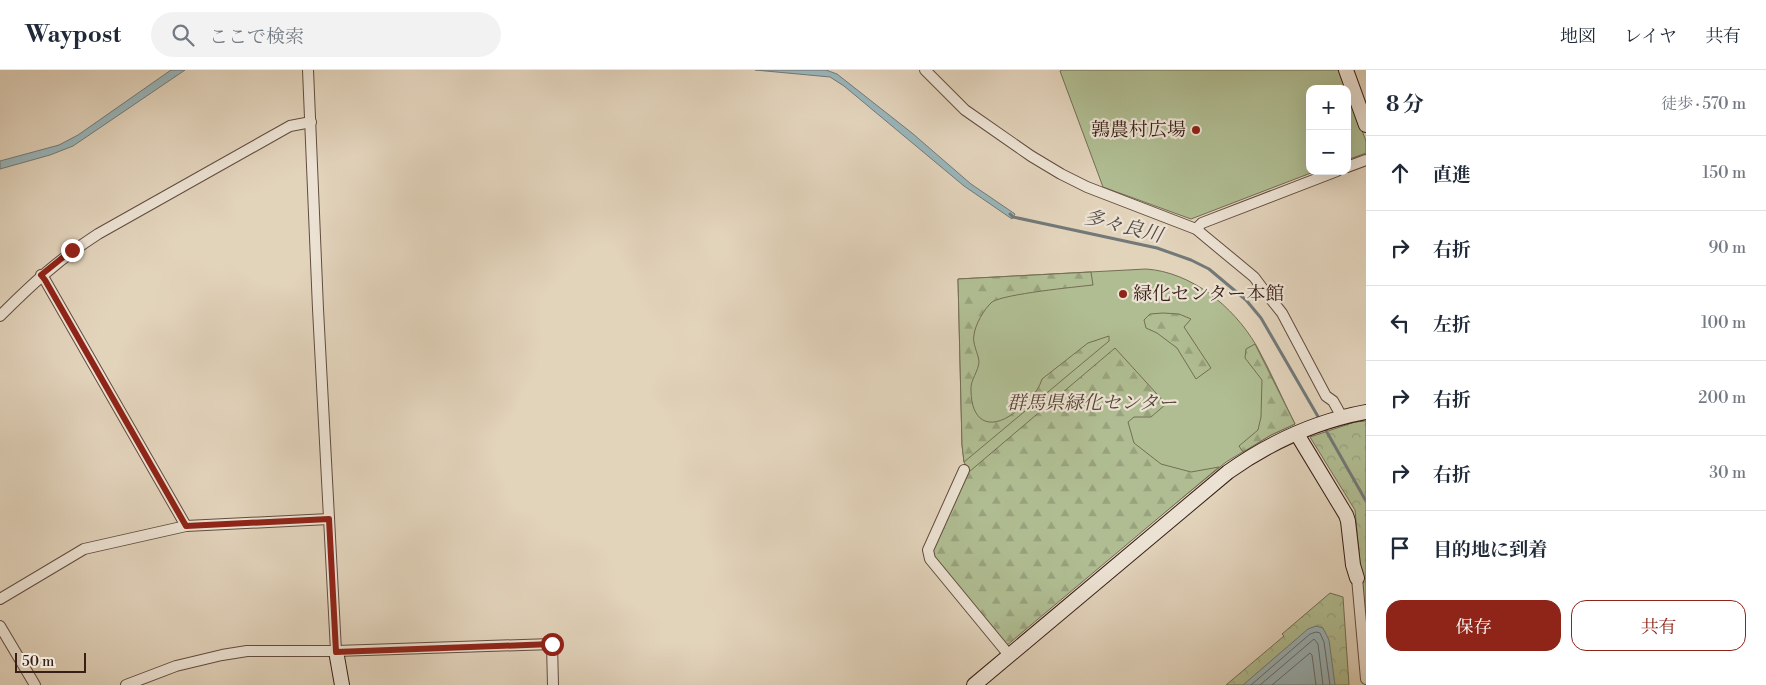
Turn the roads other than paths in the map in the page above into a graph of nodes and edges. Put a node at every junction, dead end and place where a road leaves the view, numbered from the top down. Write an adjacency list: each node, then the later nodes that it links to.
1 (308, 70): 4 (street)
2 (925, 70): 9 (street)
3 (1346, 70): 5 (street)
4 (311, 122): 10 (street); 16 (street)
5 (1366, 124)
6 (1366, 160): 7 (street)
7 (1351, 166)
8 (1327, 175): 9 (street)
9 (1196, 229): 13 (street)
10 (41, 275): 11 (street); 17 (street)
11 (0, 316)
12 (1366, 412): 13 (street)
13 (1339, 418): 14 (street)
14 (1302, 432): 18 (street); 22 (street)
15 (964, 470): 22 (street)
16 (329, 519): 17 (street); 21 (street)
17 (186, 526): 19 (street)
18 (1357, 578): 23 (street)
19 (0, 599)
20 (0, 626): 24 (street)
21 (336, 652): 25 (street); 26 (street); 27 (street)
22 (1009, 655): 28 (street)
23 (1366, 679)
24 (35, 685)
25 (126, 685)
26 (342, 685)
27 (553, 685)
28 (974, 685)

